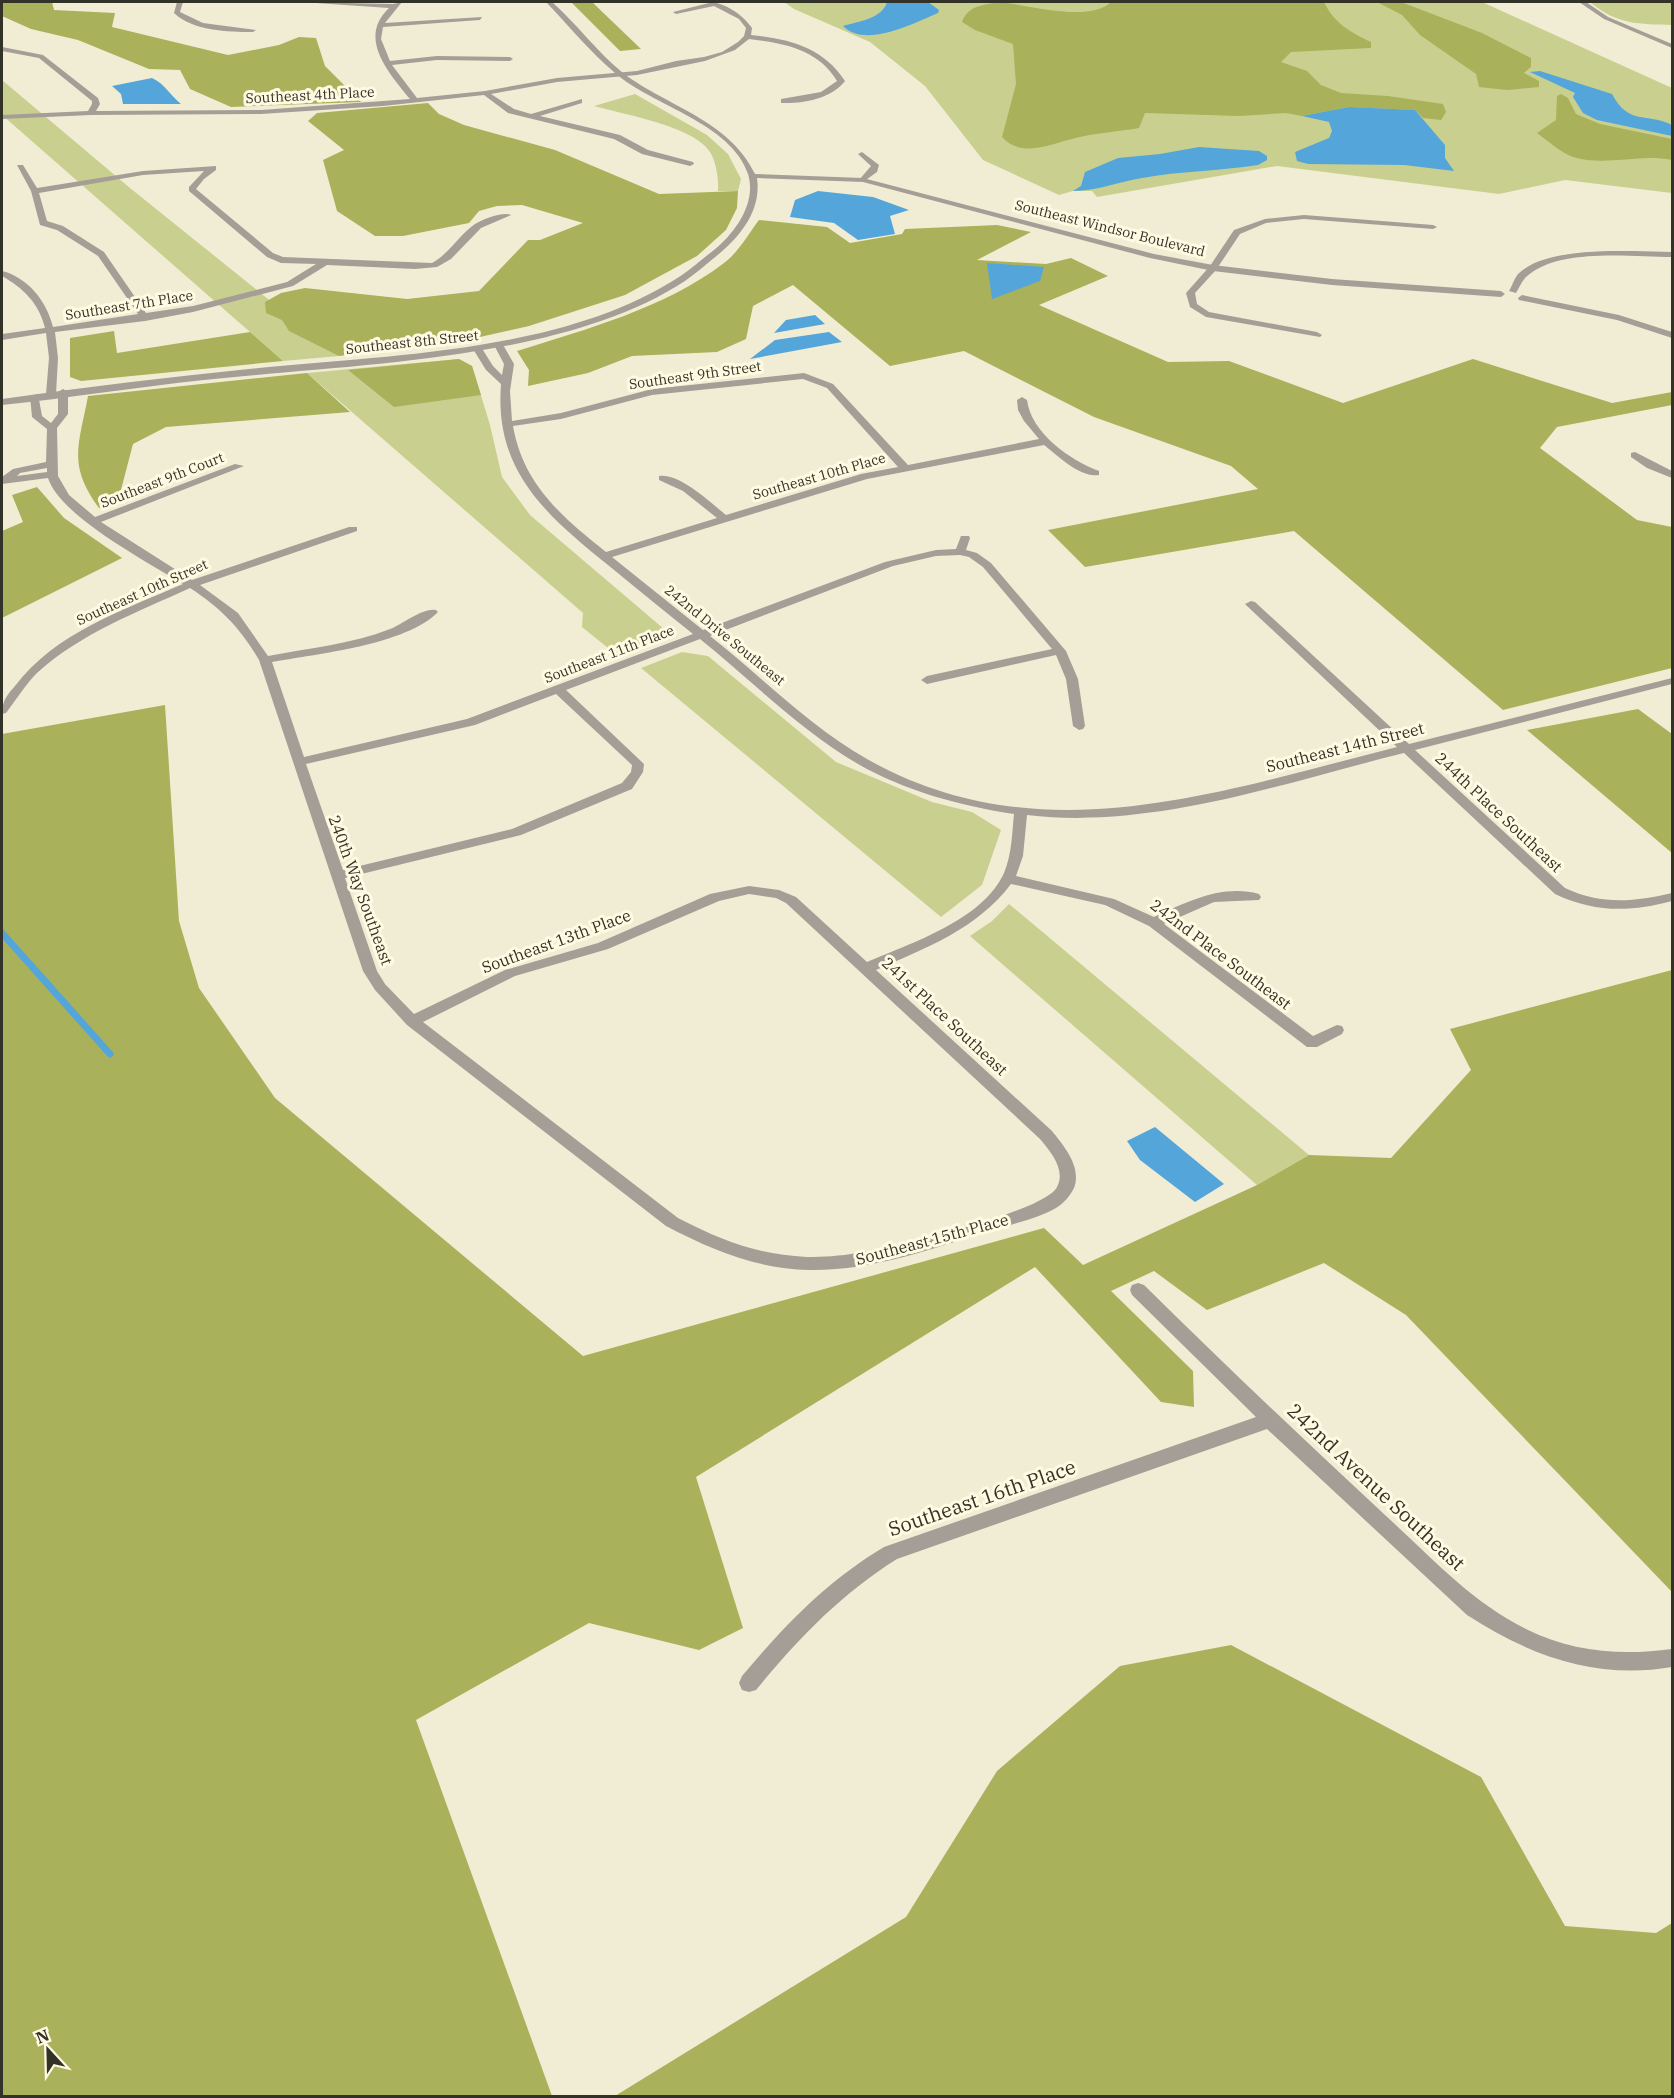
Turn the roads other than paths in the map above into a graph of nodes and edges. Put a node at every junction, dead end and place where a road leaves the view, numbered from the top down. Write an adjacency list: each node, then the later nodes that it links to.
1 (180, 2): 10 (street)
2 (304, 2): 6 (street)
3 (549, 2): 16 (street)
4 (1582, 2): 12 (street)
5 (713, 3): 7 (street); 11 (street)
6 (396, 4): 9 (street)
7 (676, 12)
8 (480, 18): 9 (street)
9 (380, 25): 15 (street)
10 (253, 30)
11 (747, 37): 16 (street, Southeast 4th Place); 20 (street)
12 (1672, 46)
13 (2, 49): 21 (street)
14 (510, 58): 15 (street)
15 (386, 64): 18 (street)
16 (619, 73): 17 (street, Southeast 4th Place); 27 (street)
17 (485, 93): 18 (street, Southeast 4th Place); 22 (street)
18 (415, 101): 21 (street, Southeast 4th Place)
19 (579, 101): 22 (street)
20 (784, 101)
21 (91, 113): 23 (street, Southeast 4th Place)
22 (532, 116): 25 (street)
23 (2, 117)
24 (862, 154): 28 (street)
25 (690, 164)
26 (20, 166): 29 (street)
27 (752, 176): 28 (street, Southeast Windsor Boulevard); 44 (street, Southeast 8th Street)
28 (863, 180): 34 (street, Southeast Windsor Boulevard)
29 (35, 191): 33 (street); 39 (street)
30 (507, 215): 33 (street)
31 (1433, 226): 34 (street)
32 (1672, 255): 36 (street)
33 (324, 263): 39 (street, Southeast 7th Place)
34 (1213, 268): 37 (street, Southeast Windsor Boulevard); 41 (street)
35 (2, 273): 40 (street)
36 (1513, 291): 37 (street); 38 (street)
37 (1501, 294): 38 (street)
38 (1522, 298): 42 (street)
39 (145, 318): 40 (street, Southeast 7th Place)
40 (49, 330): 43 (street, Southeast 7th Place); 48 (street)
41 (1317, 335)
42 (1672, 335)
43 (2, 337)
44 (499, 345): 45 (street, Southeast 8th Street); 46 (street, 242nd Drive Southeast)
45 (478, 349): 46 (street); 47 (street, Southeast 8th Street)
46 (504, 382): 52 (street, 242nd Drive Southeast)
47 (63, 392): 48 (street, Southeast 8th Street); 53 (street)
48 (51, 394): 49 (street, Southeast 8th Street)
49 (35, 396): 51 (street, Southeast 8th Street); 53 (street)
50 (1022, 400): 54 (street)
51 (2, 402)
52 (509, 424): 57 (street, Southeast 9th Street); 68 (street, 242nd Drive Southeast)
53 (52, 428): 58 (street)
54 (1047, 441): 57 (street, Southeast 10th Place); 59 (street)
55 (1635, 455): 60 (street)
56 (239, 466): 64 (street, Southeast 9th Court)
57 (905, 468): 63 (street, Southeast 10th Place)
58 (53, 469): 62 (street); 64 (street, 240th Way Southeast)
59 (1095, 473)
60 (1672, 475)
61 (663, 478): 63 (street)
62 (2, 481)
63 (726, 520): 68 (street, Southeast 10th Place)
64 (94, 521): 69 (street, 240th Way Southeast)
65 (353, 529): 69 (street, Southeast 10th Street)
66 (965, 538): 67 (street)
67 (960, 552): 72 (street, Southeast 11th Place); 73 (street)
68 (604, 556): 72 (street, 242nd Drive Southeast)
69 (191, 584): 74 (street, 240th Way Southeast); 78 (street, Southeast 10th Street)
70 (1251, 604): 80 (street, 244th Place Southeast)
71 (432, 612): 74 (street)
72 (701, 635): 77 (street, Southeast 11th Place); 82 (street, 242nd Drive Southeast)
73 (1060, 651): 75 (street); 79 (street)
74 (265, 660): 81 (street, 240th Way Southeast)
75 (927, 681)
76 (1672, 681): 80 (street, Southeast 14th Street)
77 (559, 690): 81 (street, Southeast 11th Place); 83 (street)
78 (2, 710)
79 (1079, 726)
80 (1406, 748): 82 (street, Southeast 14th Street); 87 (street, 244th Place Southeast)
81 (299, 762): 83 (street, 240th Way Southeast)
82 (1021, 812): 84 (street)
83 (337, 876): 90 (street, 240th Way Southeast)
84 (1008, 879): 88 (street, 242nd Place Southeast); 89 (street)
85 (749, 890): 89 (street, 241st Place Southeast); 90 (street, Southeast 13th Place)
86 (1254, 897): 88 (street)
87 (1672, 897)
88 (1154, 923): 91 (street, 242nd Place Southeast)
89 (867, 968): 92 (street, 241st Place Southeast)
90 (412, 1022): 93 (street, 240th Way Southeast)
91 (1337, 1030)
92 (1053, 1204): 93 (street, Southeast 15th Place)
93 (774, 1261)
94 (1138, 1290): 95 (street, 242nd Avenue Southeast)
95 (1270, 1420): 96 (street, 242nd Avenue Southeast); 97 (street, Southeast 16th Place)
96 (1672, 1658)
97 (749, 1683)

